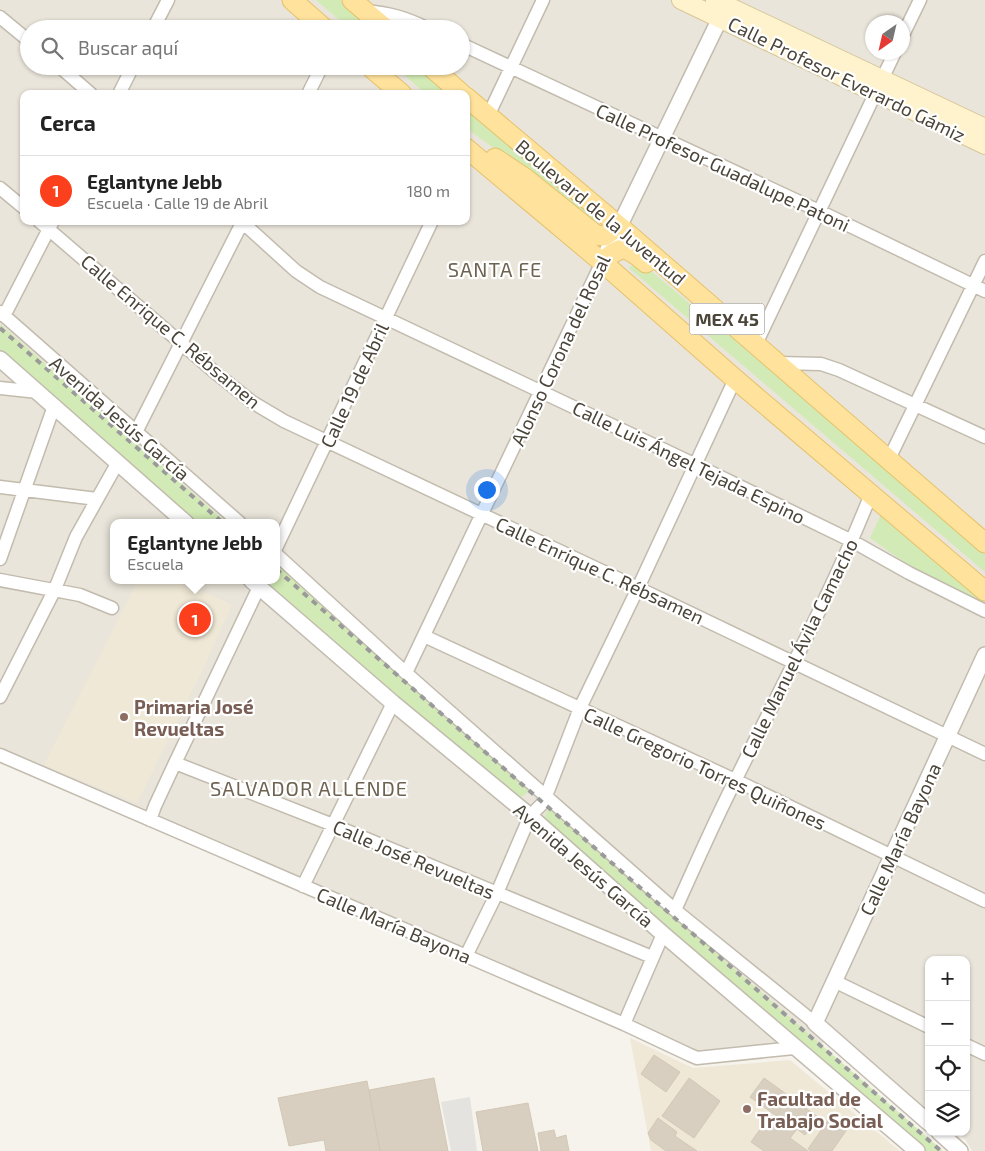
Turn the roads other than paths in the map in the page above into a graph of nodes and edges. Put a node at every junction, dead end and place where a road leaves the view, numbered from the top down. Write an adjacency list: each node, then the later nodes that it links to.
1 (168, 0): 9 (street)
2 (292, 0): 10 (main road)
3 (542, 0): 17 (street)
4 (681, 0): 7 (main road, Calle Profesor Everardo Gámiz)
5 (920, 0): 13 (street)
6 (359, 6): 11 (main road); 12 (street)
7 (722, 6): 23 (main road, Calle Profesor Everardo Gámiz); 32 (street, Alonso Corona del Rosal)
8 (0, 17): 14 (street)
9 (158, 20)
10 (315, 20)
11 (375, 20)
12 (409, 20)
13 (910, 21)
14 (20, 34)
15 (470, 48): 17 (street, Calle Profesor Guadalupe Patoni)
16 (891, 60): 23 (street)
17 (511, 67): 30 (street); 32 (street, Calle Profesor Guadalupe Patoni)
18 (69, 75): 24 (street)
19 (129, 75): 25 (street)
20 (318, 75): 26 (street)
21 (380, 75): 27 (main road)
22 (440, 75): 28 (main road)
23 (879, 87): 31 (main road, Calle Profesor Everardo Gámiz); 33 (main road, Calle Profesor Everardo Gámiz); 38 (street)
24 (86, 90)
25 (121, 90)
26 (310, 90)
27 (397, 90)
28 (457, 90)
29 (470, 100): 30 (main road, Boulevard de la Juventud / MEX 45)
30 (488, 116): 44 (main road, Boulevard de la Juventud / MEX 45)
31 (985, 128)
32 (662, 138): 38 (street, Calle Profesor Guadalupe Patoni); 44 (street, Alonso Corona del Rosal)
33 (985, 145)
34 (470, 150): 44 (main road)
35 (470, 152): 46 (main road, Boulevard de la Juventud / MEX 45)
36 (0, 188): 37 (street)
37 (20, 205)
38 (819, 211): 47 (street, Calle Profesor Guadalupe Patoni); 52 (street)
39 (46, 225): 48 (street)
40 (48, 225): 51 (street, Calle Enrique C. Rébsamen)
41 (240, 225): 51 (street)
42 (245, 225): 50 (street, Calle Luis Ángel Tejada Espino)
43 (430, 225): 50 (street, Calle 19 de Abril)
44 (620, 226): 46 (street, Alonso Corona del Rosal); 49 (main road, Boulevard de la Juventud / MEX 45)
45 (985, 261): 47 (street)
46 (602, 262): 49 (main road); 55 (main road, Boulevard de la Juventud / MEX 45); 57 (street, Alonso Corona del Rosal)
47 (979, 288): 59 (street)
48 (2, 314): 61 (street, Avenida Jesús García)
49 (723, 316): 52 (main road, Boulevard de la Juventud / MEX 45)
50 (386, 318): 57 (street, Calle Luis Ángel Tejada Espino); 63 (street, Calle 19 de Abril)
51 (182, 342): 61 (street); 63 (street, Calle Enrique C. Rébsamen)
52 (756, 344): 54 (main road, Boulevard de la Juventud / MEX 45)
53 (0, 359): 58 (street, Avenida Jesús García)
54 (778, 363): 59 (street); 64 (main road, Boulevard de la Juventud / MEX 45)
55 (735, 379): 66 (street); 69 (main road, Boulevard de la Juventud / MEX 45)
56 (0, 388): 58 (street)
57 (541, 390): 66 (street, Calle Luis Ángel Tejada Espino); 71 (street, Alonso Corona del Rosal)
58 (38, 392): 60 (street, Avenida Jesús García)
59 (916, 405): 62 (street); 64 (street)
60 (54, 406): 65 (street, Avenida Jesús García); 68 (street)
61 (136, 432): 73 (street, Avenida Jesús García)
62 (985, 437)
63 (327, 442): 71 (street, Calle Enrique C. Rébsamen); 74 (street, Calle 19 de Abril)
64 (889, 459): 76 (main road, Boulevard de la Juventud / MEX 45)
65 (118, 462): 70 (street); 72 (street, Avenida Jesús García)
66 (696, 465): 75 (street, Calle Luis Ángel Tejada Espino); 81 (street)
67 (0, 487): 68 (street)
68 (24, 491): 70 (street); 78 (street)
69 (871, 494): 75 (street, Calle Manuel Ávila Camacho); 83 (main road, Boulevard de la Juventud / MEX 45)
70 (97, 498): 82 (street)
71 (482, 514): 81 (street, Calle Enrique C. Rébsamen); 86 (street, Alonso Corona del Rosal)
72 (182, 519)
73 (235, 519)
74 (280, 540)
75 (852, 541): 85 (street, Calle Luis Ángel Tejada Espino); 88 (street, Calle Manuel Ávila Camacho)
76 (985, 543)
77 (280, 558): 89 (street, Avenida Jesús García)
78 (0, 559)
79 (0, 580): 82 (street)
80 (255, 584): 91 (street, Avenida Jesús García); 96 (street)
81 (638, 588): 88 (street, Calle Enrique C. Rébsamen); 92 (street)
82 (55, 589): 84 (street); 90 (street)
83 (985, 591)
84 (112, 608)
85 (985, 611)
86 (424, 636): 89 (street, Alonso Corona del Rosal); 92 (street, Calle Gregorio Torres Quiñones)
87 (985, 655): 93 (street, Calle María Bayona)
88 (794, 663): 93 (street, Calle Enrique C. Rébsamen); 97 (street, Calle Manuel Ávila Camacho)
89 (406, 673): 98 (street, Avenida Jesús García)
90 (0, 697)
91 (393, 703): 99 (street, Avenida Jesús García); 101 (street)
92 (580, 708): 97 (street, Calle Gregorio Torres Quiñones); 98 (street)
93 (947, 736): 94 (street, Calle Enrique C. Rébsamen); 102 (street, Calle María Bayona)
94 (985, 754)
95 (0, 755): 100 (street, Calle María Bayona)
96 (175, 763): 100 (street); 101 (street, Calle José Revueltas)
97 (735, 780): 102 (street, Calle Gregorio Torres Quiñones); 106 (street, Calle Manuel Ávila Camacho)
98 (546, 796): 99 (street); 106 (street, Avenida Jesús García)
99 (530, 816): 104 (street); 107 (street, Avenida Jesús García)
100 (150, 820): 103 (street, Calle María Bayona)
101 (333, 825): 103 (street); 104 (street, Calle José Revueltas)
102 (892, 857): 105 (street, Calle Gregorio Torres Quiñones); 110 (street, Calle María Bayona)
103 (303, 886): 108 (street, Calle María Bayona)
104 (497, 893): 108 (street); 109 (street, Calle José Revueltas)
105 (985, 901)
106 (675, 910): 111 (street, Avenida Jesús García)
107 (662, 934): 109 (street); 115 (street, Avenida Jesús García)
108 (466, 956): 112 (street, Calle María Bayona)
109 (652, 957): 112 (street)
110 (834, 981): 111 (street, Calle María Bayona); 113 (street)
111 (815, 1022): 117 (street, Avenida Jesús García)
112 (624, 1024): 115 (street, Calle María Bayona)
113 (925, 1024)
114 (968, 1046): 116 (street)
115 (794, 1048): 119 (street, Avenida Jesús García)
116 (985, 1054)
117 (925, 1119)
118 (943, 1136): 120 (street)
119 (917, 1151)
120 (960, 1151)

